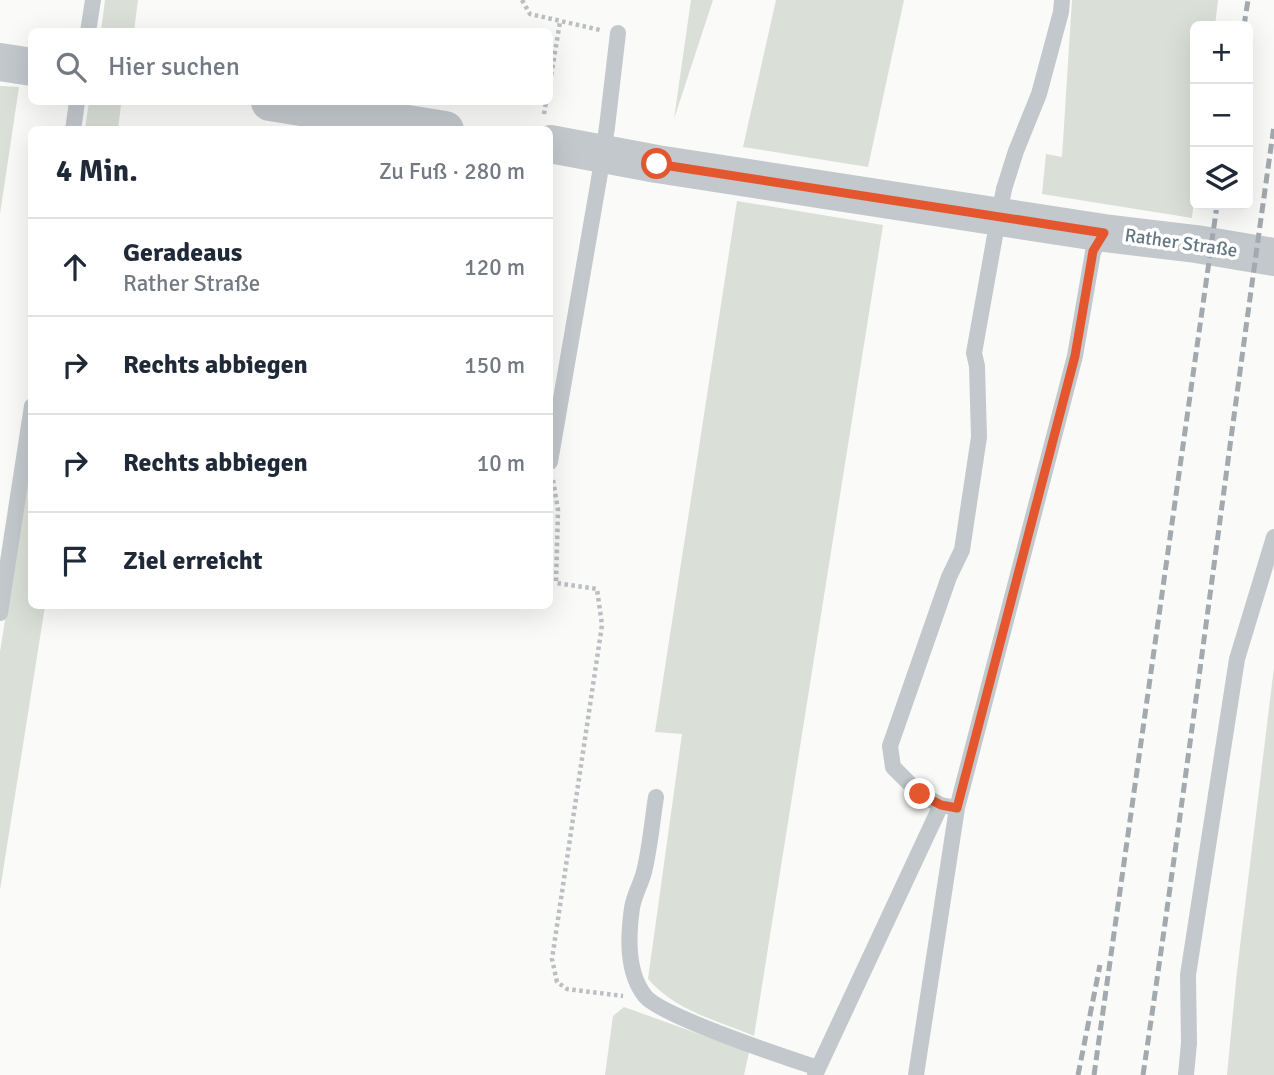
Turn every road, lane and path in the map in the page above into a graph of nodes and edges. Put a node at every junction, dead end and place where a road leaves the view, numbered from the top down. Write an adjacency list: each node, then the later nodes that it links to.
1 (93, 0): 5 (lane)
2 (522, 0): 4 (path)
3 (1062, 0): 25 (lane, bridge)
4 (560, 22): 6 (path); 8 (path)
5 (89, 28)
6 (618, 33): 20 (lane, bridge)
7 (0, 62): 9 (street)
8 (553, 64)
9 (28, 66)
10 (77, 105): 13 (lane)
11 (289, 105): 14 (street)
12 (546, 105): 15 (path)
13 (74, 126)
14 (420, 126)
15 (547, 126)
16 (553, 130): 17 (street, Rather Straße)
17 (1104, 233): 18 (street, Rather Straße); 25 (lane)
18 (1274, 257)
19 (28, 432): 23 (lane)
20 (553, 445)
21 (553, 480): 26 (path)
22 (1274, 537): 29 (lane)
23 (0, 613)
24 (656, 797): 26 (lane)
25 (949, 806): 27 (lane); 28 (lane)
26 (646, 998): 27 (lane)
27 (817, 1072)
28 (916, 1075)
29 (1186, 1075)

